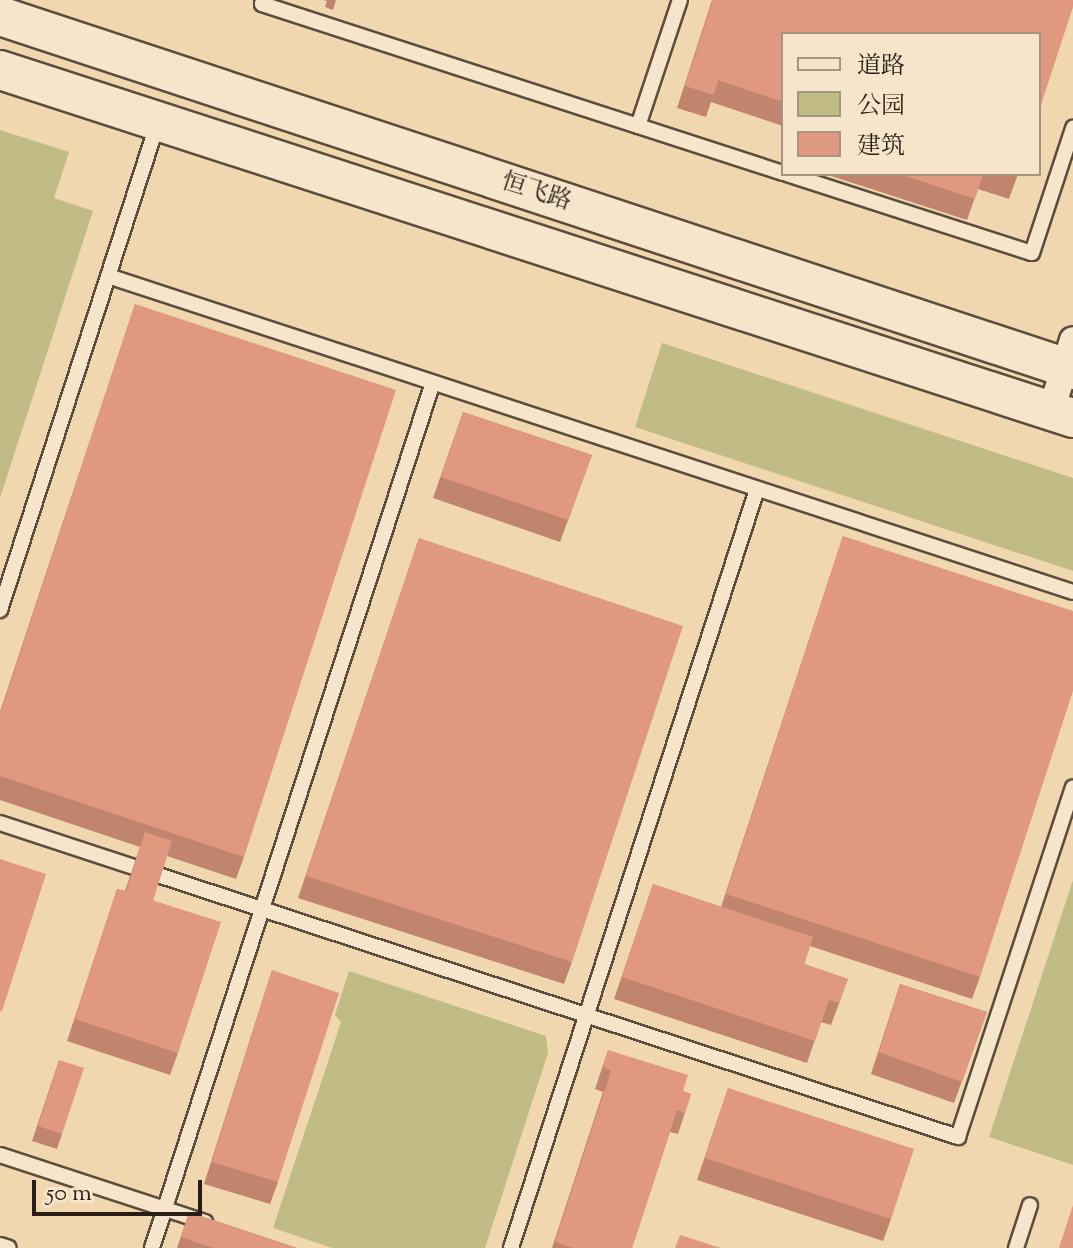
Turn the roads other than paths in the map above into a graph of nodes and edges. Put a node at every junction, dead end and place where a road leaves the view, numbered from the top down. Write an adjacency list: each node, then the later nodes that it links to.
1 (263, 0): 6 (lane)
2 (680, 0): 6 (lane)
3 (0, 16): 11 (main road, 恒飞路)
4 (0, 70): 5 (main road, 恒飞路)
5 (158, 122): 10 (lane); 13 (main road, 恒飞路)
6 (638, 126): 8 (lane)
7 (1073, 128): 9 (lane)
8 (781, 172)
9 (794, 176)
10 (108, 276): 12 (lane); 16 (lane)
11 (1070, 359): 13 (street)
12 (433, 382): 14 (lane); 21 (lane)
13 (1062, 415)
14 (757, 489): 15 (lane); 22 (lane)
15 (1073, 592)
16 (0, 610)
17 (1073, 787): 22 (lane)
18 (0, 823): 19 (lane)
19 (134, 867)
20 (161, 876): 21 (lane)
21 (262, 909): 22 (lane); 25 (lane)
22 (588, 1016): 30 (lane)
23 (0, 1155): 25 (lane)
24 (1030, 1205): 31 (lane)
25 (164, 1209): 26 (lane); 29 (lane)
26 (224, 1229)
27 (0, 1245): 28 (lane)
28 (9, 1248)
29 (152, 1248)
30 (511, 1248)
31 (1016, 1248)

